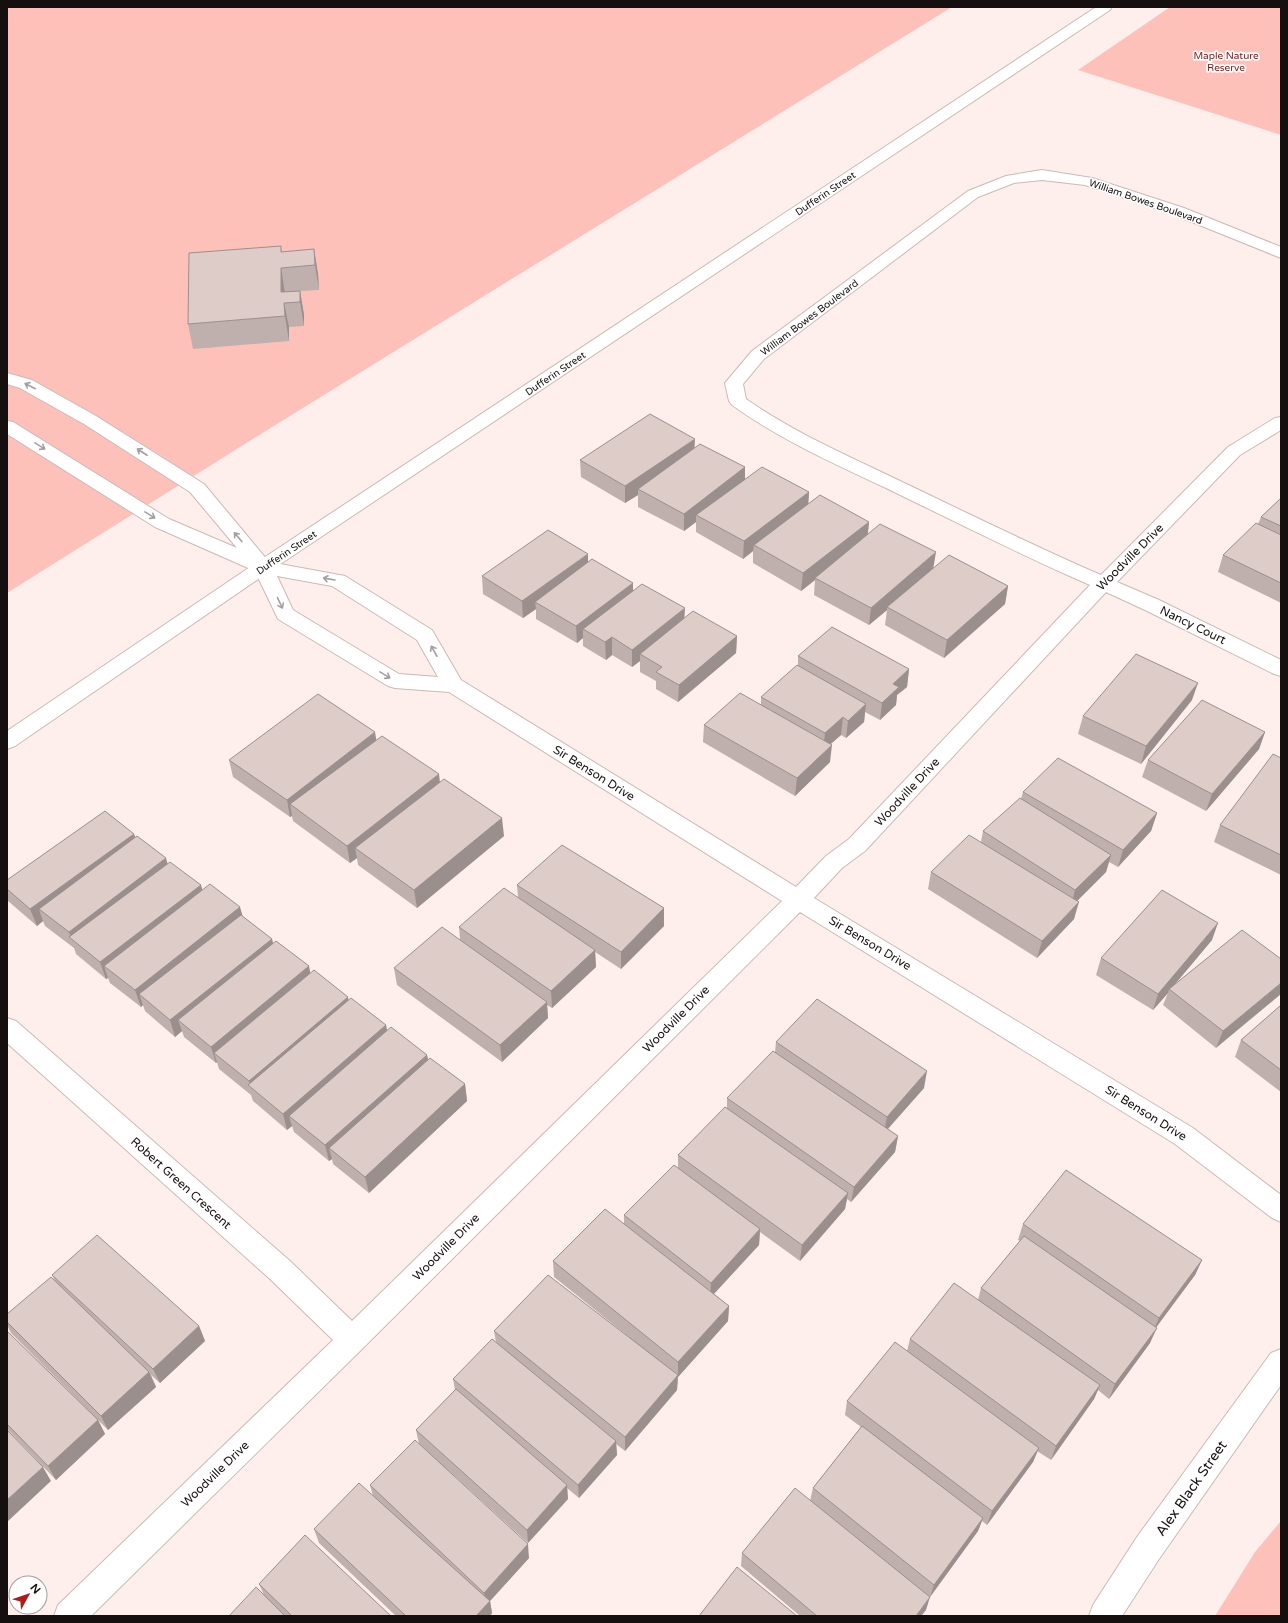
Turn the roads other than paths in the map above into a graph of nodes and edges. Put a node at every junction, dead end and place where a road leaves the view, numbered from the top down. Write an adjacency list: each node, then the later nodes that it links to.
1 (1105, 7): 6 (street, Dufferin Street)
2 (1281, 253): 7 (street, William Bowes Boulevard)
3 (7, 378): 6 (street, one-way to 3)
4 (1281, 422): 7 (street, Woodville Drive)
5 (7, 426): 6 (street, one-way to 6)
6 (263, 567): 9 (street, Sir Benson Drive, one-way to 6); 9 (street, Sir Benson Drive, one-way to 9); 10 (street, Dufferin Street)
7 (1104, 583): 8 (street, Nancy Court); 11 (street, Woodville Drive)
8 (1281, 669)
9 (453, 685): 11 (street, Sir Benson Drive)
10 (7, 741)
11 (798, 900): 13 (street, Sir Benson Drive); 14 (street, Woodville Drive)
12 (7, 1028): 14 (street, Robert Green Crescent)
13 (1281, 1210)
14 (352, 1340): 16 (street, Woodville Drive)
15 (1281, 1362): 17 (street, Alex Black Street)
16 (69, 1616)
17 (1104, 1616)

